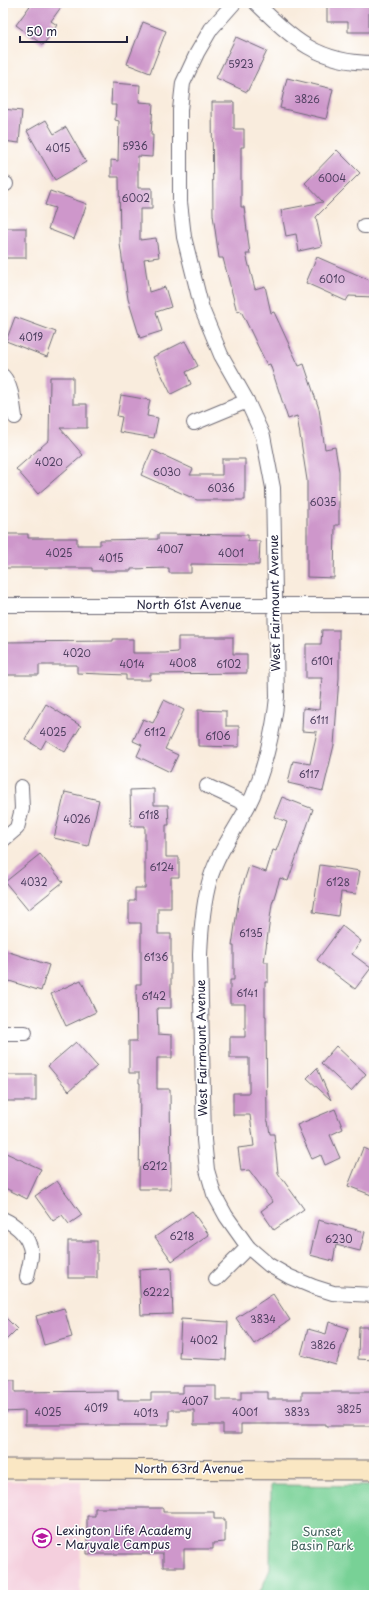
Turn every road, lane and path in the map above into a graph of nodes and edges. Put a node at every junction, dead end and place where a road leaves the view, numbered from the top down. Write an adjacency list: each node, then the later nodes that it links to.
1 (234, 3): 5 (street, West Fairmount Avenue)
2 (256, 3): 3 (street)
3 (374, 63)
4 (3, 376): 6 (street)
5 (247, 401): 7 (street); 10 (street, West Fairmount Avenue)
6 (15, 417)
7 (194, 423)
8 (374, 605): 10 (street, North 61st Avenue)
9 (3, 606): 10 (street, North 61st Avenue)
10 (276, 606): 13 (street, West Fairmount Avenue)
11 (207, 786): 13 (street)
12 (22, 787): 14 (street)
13 (248, 804): 18 (street, West Fairmount Avenue)
14 (3, 840)
15 (3, 1033): 16 (street)
16 (24, 1033)
17 (3, 1219): 19 (street)
18 (248, 1247): 20 (street); 21 (street, West Fairmount Avenue)
19 (27, 1277)
20 (216, 1279)
21 (374, 1295)
22 (3, 1469): 23 (street, North 63rd Avenue)
23 (374, 1470)

